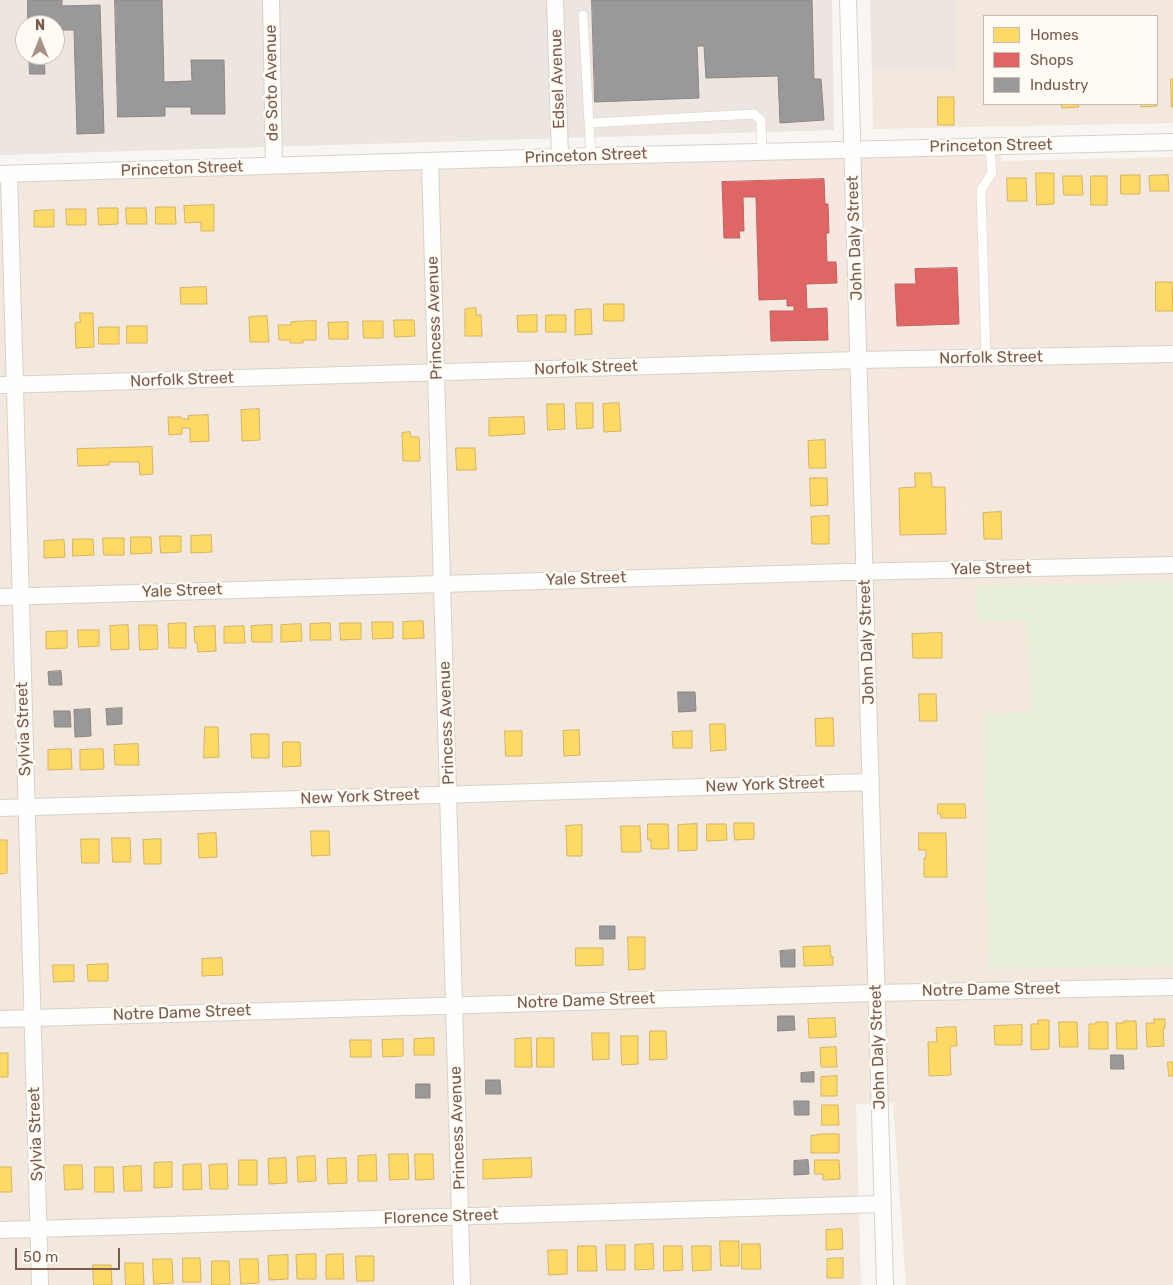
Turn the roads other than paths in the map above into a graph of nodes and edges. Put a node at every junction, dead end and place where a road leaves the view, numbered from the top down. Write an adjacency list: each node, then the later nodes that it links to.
1 (271, 0): 13 (street, de Soto Avenue)
2 (555, 0): 11 (street, Edsel Avenue)
3 (848, 0): 8 (street, John Daly Street)
4 (584, 15): 5 (lane)
5 (589, 123): 9 (lane); 10 (lane)
6 (1173, 142): 7 (street, Princeton Street)
7 (990, 146): 8 (street, Princeton Street); 16 (lane)
8 (852, 150): 9 (street, Princeton Street); 17 (street, John Daly Street)
9 (762, 152): 10 (street, Princeton Street)
10 (591, 156): 11 (street, Princeton Street)
11 (560, 157): 12 (street, Princeton Street)
12 (430, 161): 13 (street, Princeton Street); 18 (street, Princess Avenue)
13 (274, 166): 14 (street, Princeton Street)
14 (5, 174): 19 (street, Sylvia Street)
15 (1173, 354): 16 (street, Norfolk Street)
16 (986, 358): 17 (street, Norfolk Street)
17 (858, 360): 18 (street, Norfolk Street); 21 (street, John Daly Street)
18 (436, 372): 19 (street, Norfolk Street); 22 (street, Princess Avenue)
19 (7, 385): 23 (street, Sylvia Street)
20 (1173, 565): 21 (street, Yale Street)
21 (864, 571): 22 (street, Yale Street); 25 (street, John Daly Street)
22 (443, 584): 23 (street, Yale Street); 26 (street, Princess Avenue)
23 (21, 596): 24 (street, Yale Street); 27 (street, Sylvia Street)
24 (0, 597)
25 (871, 782): 26 (street, New York Street); 30 (street, John Daly Street)
26 (448, 794): 27 (street, New York Street); 31 (street, Princess Avenue)
27 (26, 807): 28 (street, New York Street); 32 (street, Sylvia Street)
28 (0, 808)
29 (1173, 987): 30 (street, Notre Dame Street)
30 (876, 993): 31 (street, Notre Dame Street); 34 (street, John Daly Street)
31 (454, 1005): 32 (street, Notre Dame Street); 35 (street, Princess Avenue)
32 (32, 1018): 33 (street, Notre Dame Street); 36 (street, Sylvia Street)
33 (0, 1019)
34 (882, 1204): 35 (street, Florence Street); 40 (street, John Daly Street)
35 (460, 1217): 36 (street, Florence Street); 39 (street, Princess Avenue)
36 (38, 1229): 37 (street, Florence Street); 38 (street, Sylvia Street)
37 (0, 1230)
38 (40, 1285)
39 (462, 1285)
40 (885, 1285)

